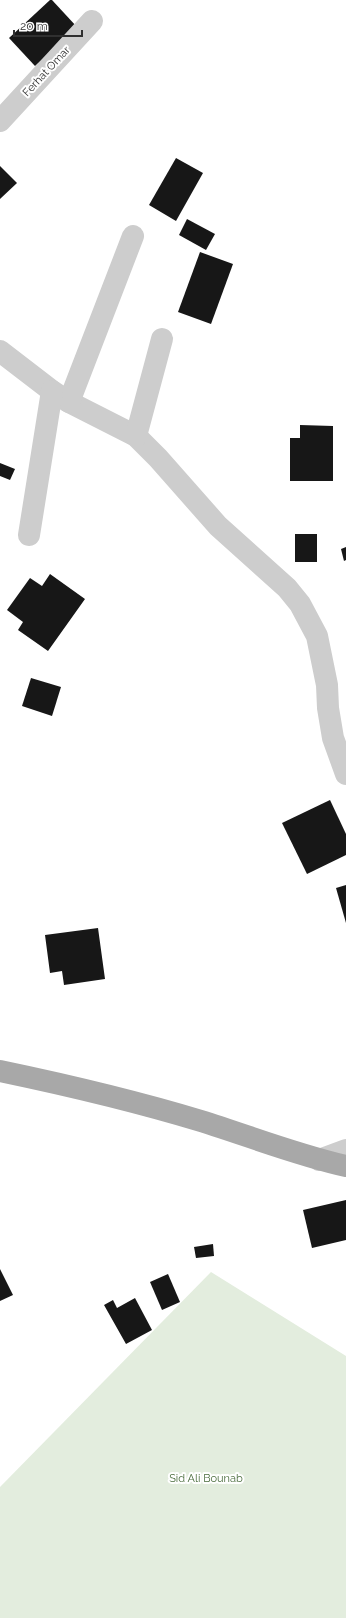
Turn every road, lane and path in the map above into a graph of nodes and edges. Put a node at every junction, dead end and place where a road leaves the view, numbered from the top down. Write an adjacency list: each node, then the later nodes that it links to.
1 (92, 21): 2 (street, Ferhat Omar)
2 (0, 122)
3 (133, 236): 6 (street)
4 (162, 339): 7 (street)
5 (0, 351): 6 (street)
6 (60, 397): 7 (street); 8 (street)
7 (136, 436): 9 (street)
8 (29, 535)
9 (346, 774)
10 (0, 1071): 12 (main road)
11 (346, 1150): 12 (street)
12 (319, 1160): 13 (main road)
13 (346, 1166)

